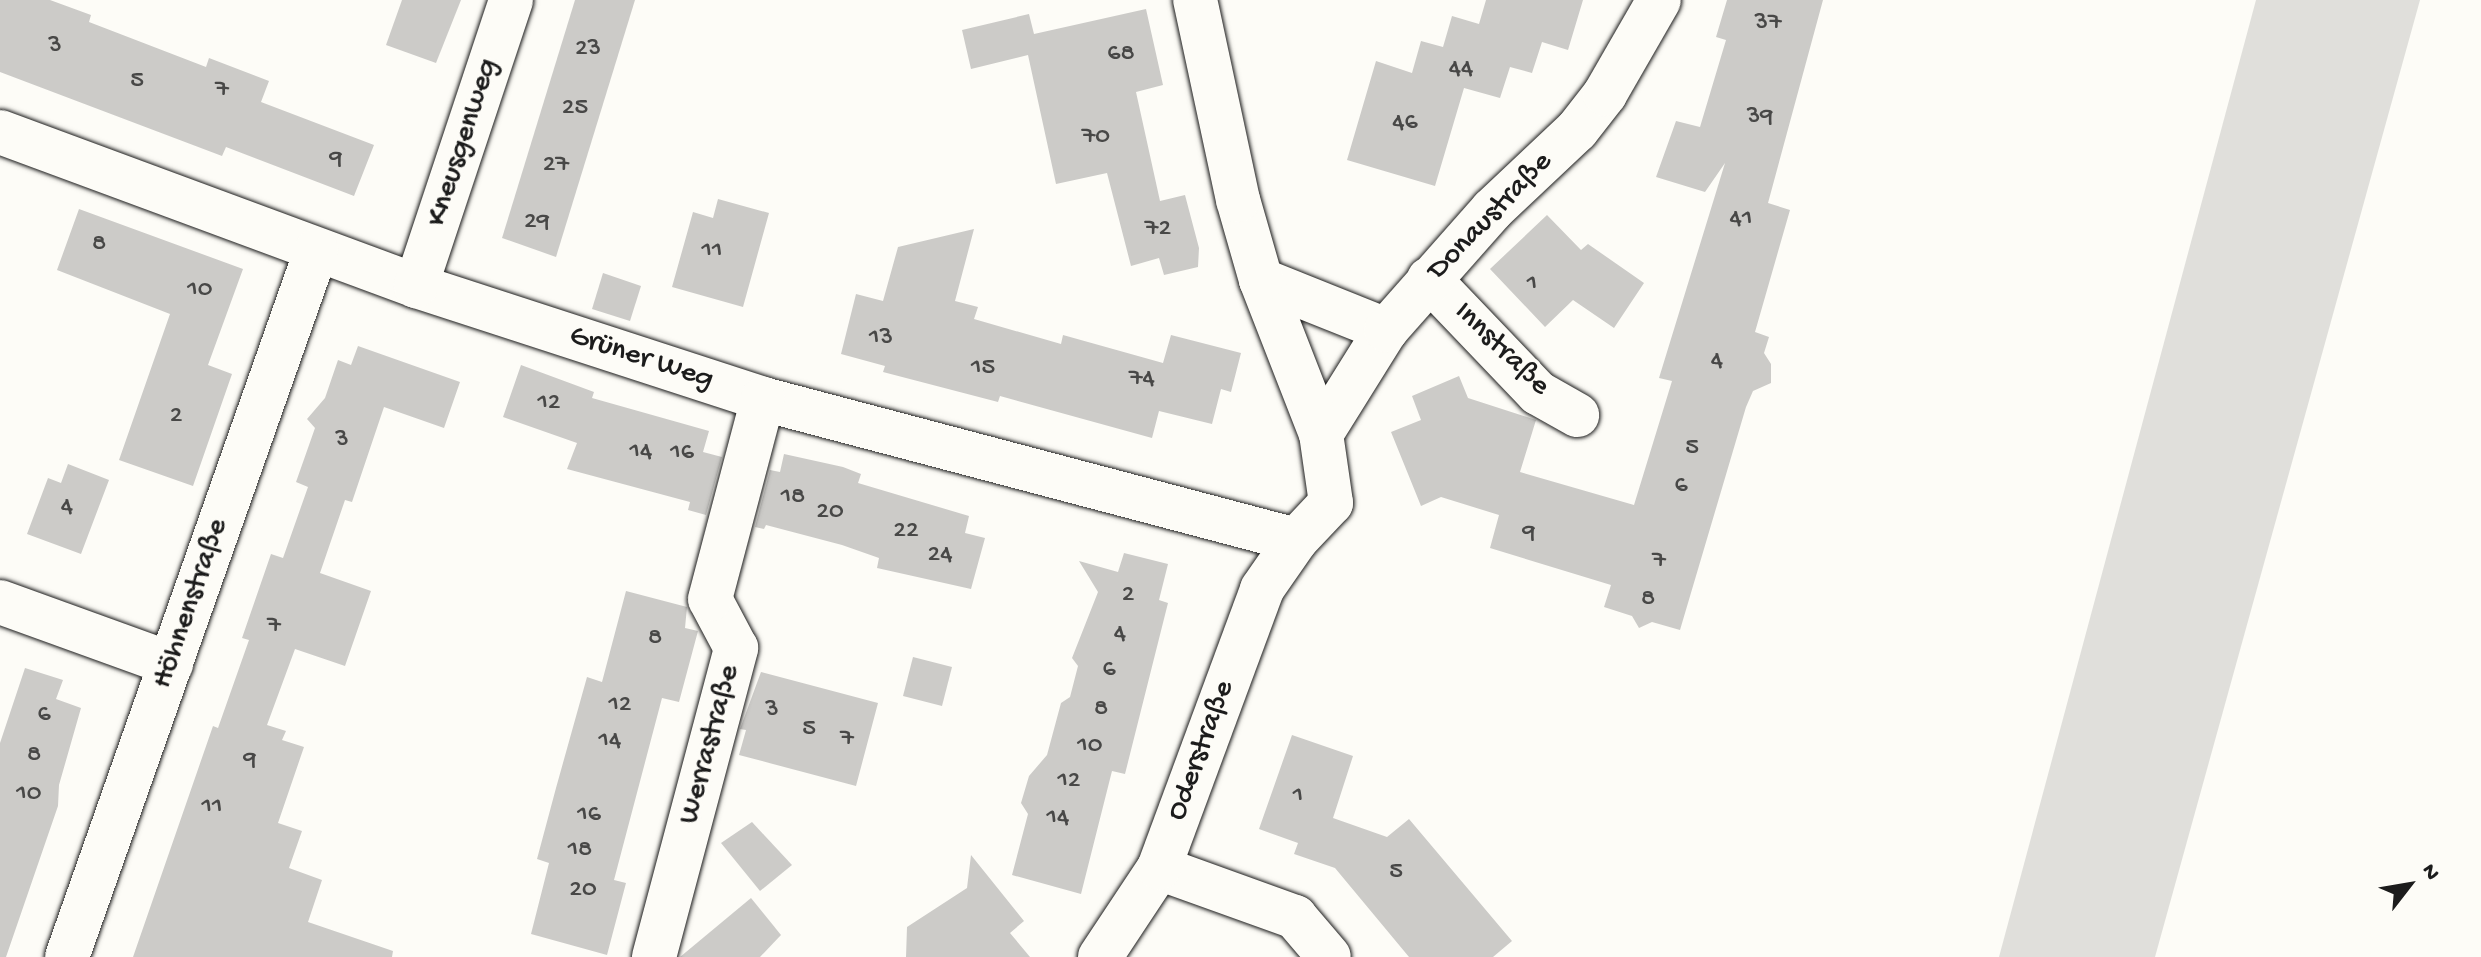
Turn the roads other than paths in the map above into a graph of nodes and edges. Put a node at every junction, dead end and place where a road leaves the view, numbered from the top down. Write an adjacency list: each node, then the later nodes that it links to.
1 (511, 0): 8 (street, Kneusgenweg)
2 (1195, 0): 7 (street)
3 (1659, 0): 6 (street, Donaustraße)
4 (0, 132): 5 (street, Grüner Weg)
5 (316, 251): 8 (street, Grüner Weg); 15 (street, Höhnenstraße)
6 (1429, 279): 9 (street, Donaustraße); 11 (street, Innstraße)
7 (1261, 280): 9 (street); 12 (street)
8 (416, 286): 10 (street, Grüner Weg)
9 (1386, 330): 12 (street, Donaustraße)
10 (763, 399): 13 (street, Grüner Weg); 18 (street, Werrastraße)
11 (1577, 415)
12 (1321, 434): 13 (street, Oderstraße)
13 (1296, 540): 16 (street, Oderstraße)
14 (0, 602): 15 (street)
15 (171, 664): 17 (street, Höhnenstraße)
16 (1159, 868): 19 (street, Oderstraße); 20 (street)
17 (67, 957)
18 (654, 957)
19 (1100, 957)
20 (1329, 957)

